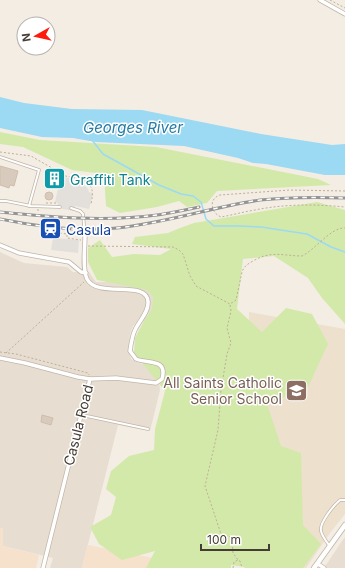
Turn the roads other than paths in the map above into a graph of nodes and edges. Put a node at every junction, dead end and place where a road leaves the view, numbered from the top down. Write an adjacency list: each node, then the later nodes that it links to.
1 (320, 0): 2 (street)
2 (345, 14)
3 (0, 157): 5 (lane)
4 (0, 201): 5 (lane)
5 (29, 206): 6 (lane)
6 (60, 207)
7 (71, 208): 8 (lane)
8 (85, 236): 10 (street)
9 (0, 245): 10 (street)
10 (86, 273): 12 (street, Casula Road)
11 (0, 358): 12 (street)
12 (90, 379): 13 (street, Casula Road)
13 (81, 415): 14 (lane); 19 (street, Casula Road)
14 (148, 429)
15 (345, 500): 17 (lane)
16 (345, 525): 17 (street)
17 (330, 546): 18 (street)
18 (316, 566): 20 (street)
19 (43, 568)
20 (324, 568)

